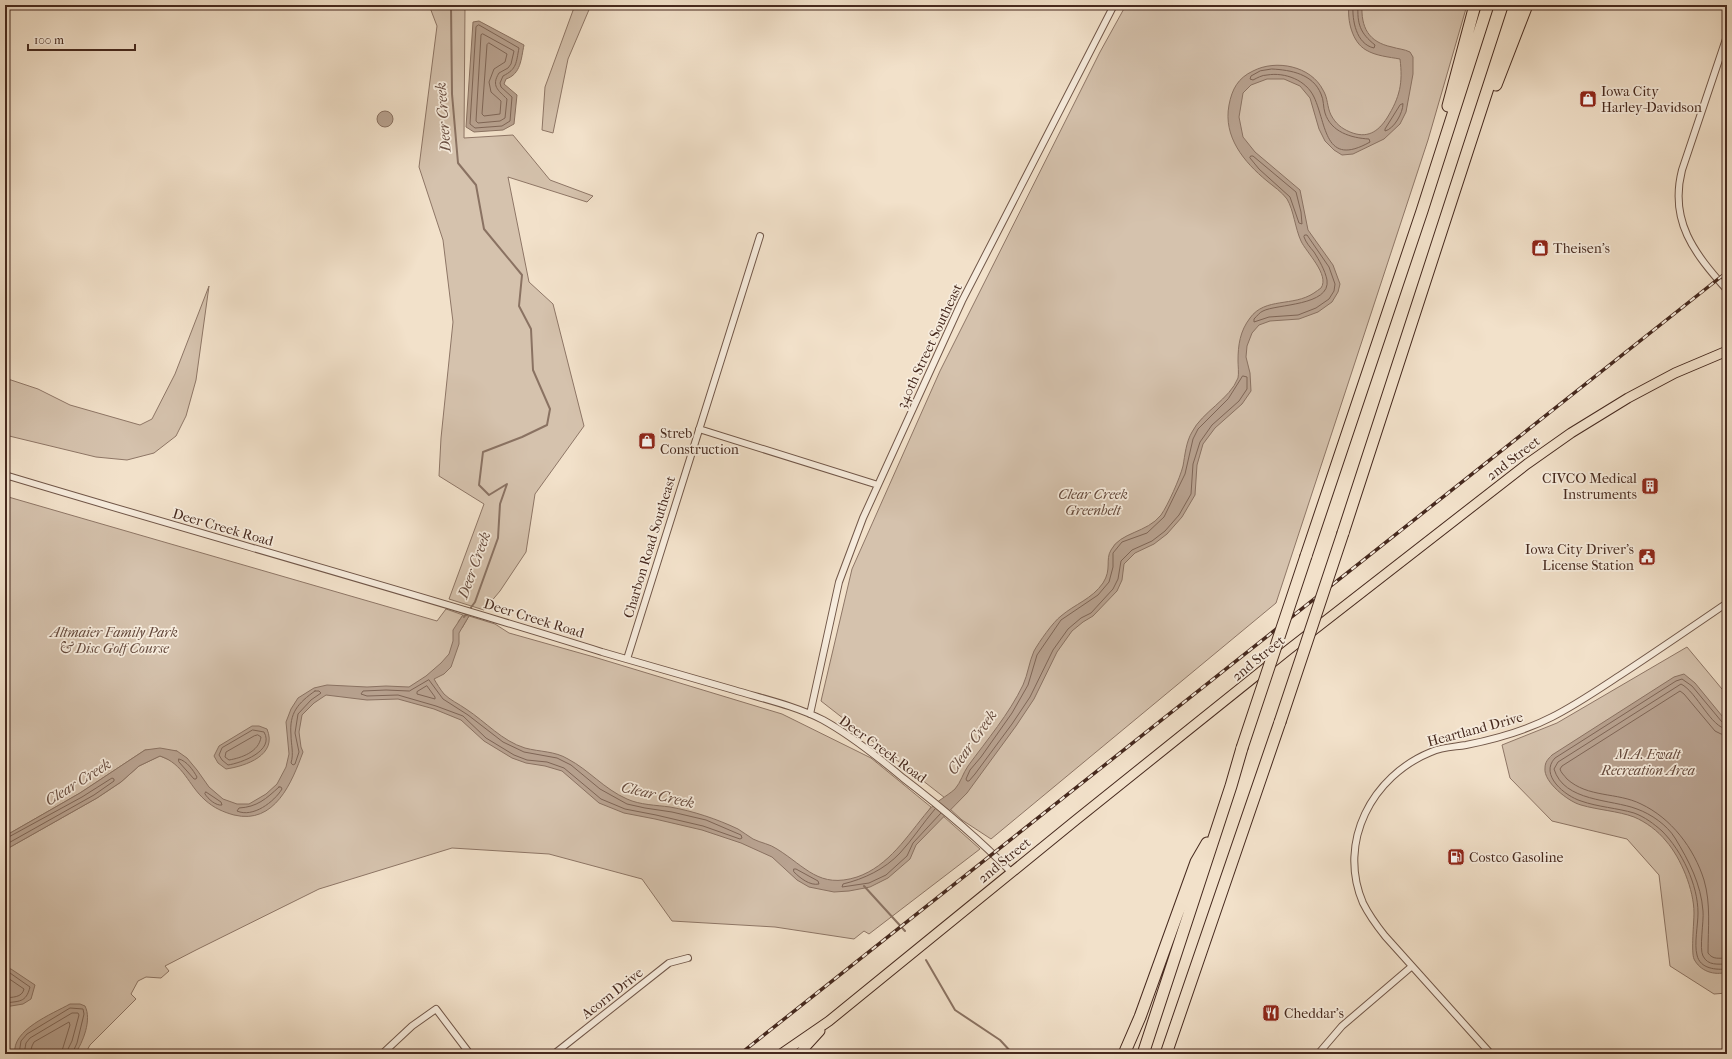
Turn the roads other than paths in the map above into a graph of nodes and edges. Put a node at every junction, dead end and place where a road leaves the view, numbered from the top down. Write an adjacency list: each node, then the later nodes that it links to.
1 (1114, 5): 14 (street, 340th Street Southeast)
2 (1475, 5): 7 (highway)
3 (1488, 5): 7 (highway)
4 (1515, 5): 8 (highway)
5 (1527, 5): 8 (highway)
6 (1727, 36): 10 (street)
7 (1422, 211): 18 (highway, bridge)
8 (1442, 226): 30 (highway, bridge)
9 (760, 236): 12 (street, Charbon Road Southeast)
10 (1727, 290)
11 (1727, 351): 19 (main road, 2nd Street)
12 (699, 429): 14 (street); 16 (street, Charbon Road Southeast)
13 (5, 475): 16 (street, Deer Creek Road)
14 (878, 485): 17 (street, 340th Street Southeast)
15 (1727, 603): 21 (street, Heartland Drive)
16 (627, 659): 17 (street, Deer Creek Road)
17 (810, 714): 19 (street, Deer Creek Road)
18 (1218, 825): 28 (highway); 29 (highway)
19 (1011, 872): 22 (main road, 2nd Street)
20 (688, 958): 25 (street, Acorn Drive)
21 (1411, 967): 31 (street); 32 (street, Heartland Drive)
22 (829, 1020): 26 (main road, 2nd Street); 27 (main road, 2nd Street)
23 (382, 1054): 24 (street)
24 (470, 1054)
25 (554, 1054)
26 (781, 1054)
27 (799, 1054)
28 (1124, 1054)
29 (1143, 1054)
30 (1167, 1054)
31 (1318, 1054)
32 (1491, 1054)

